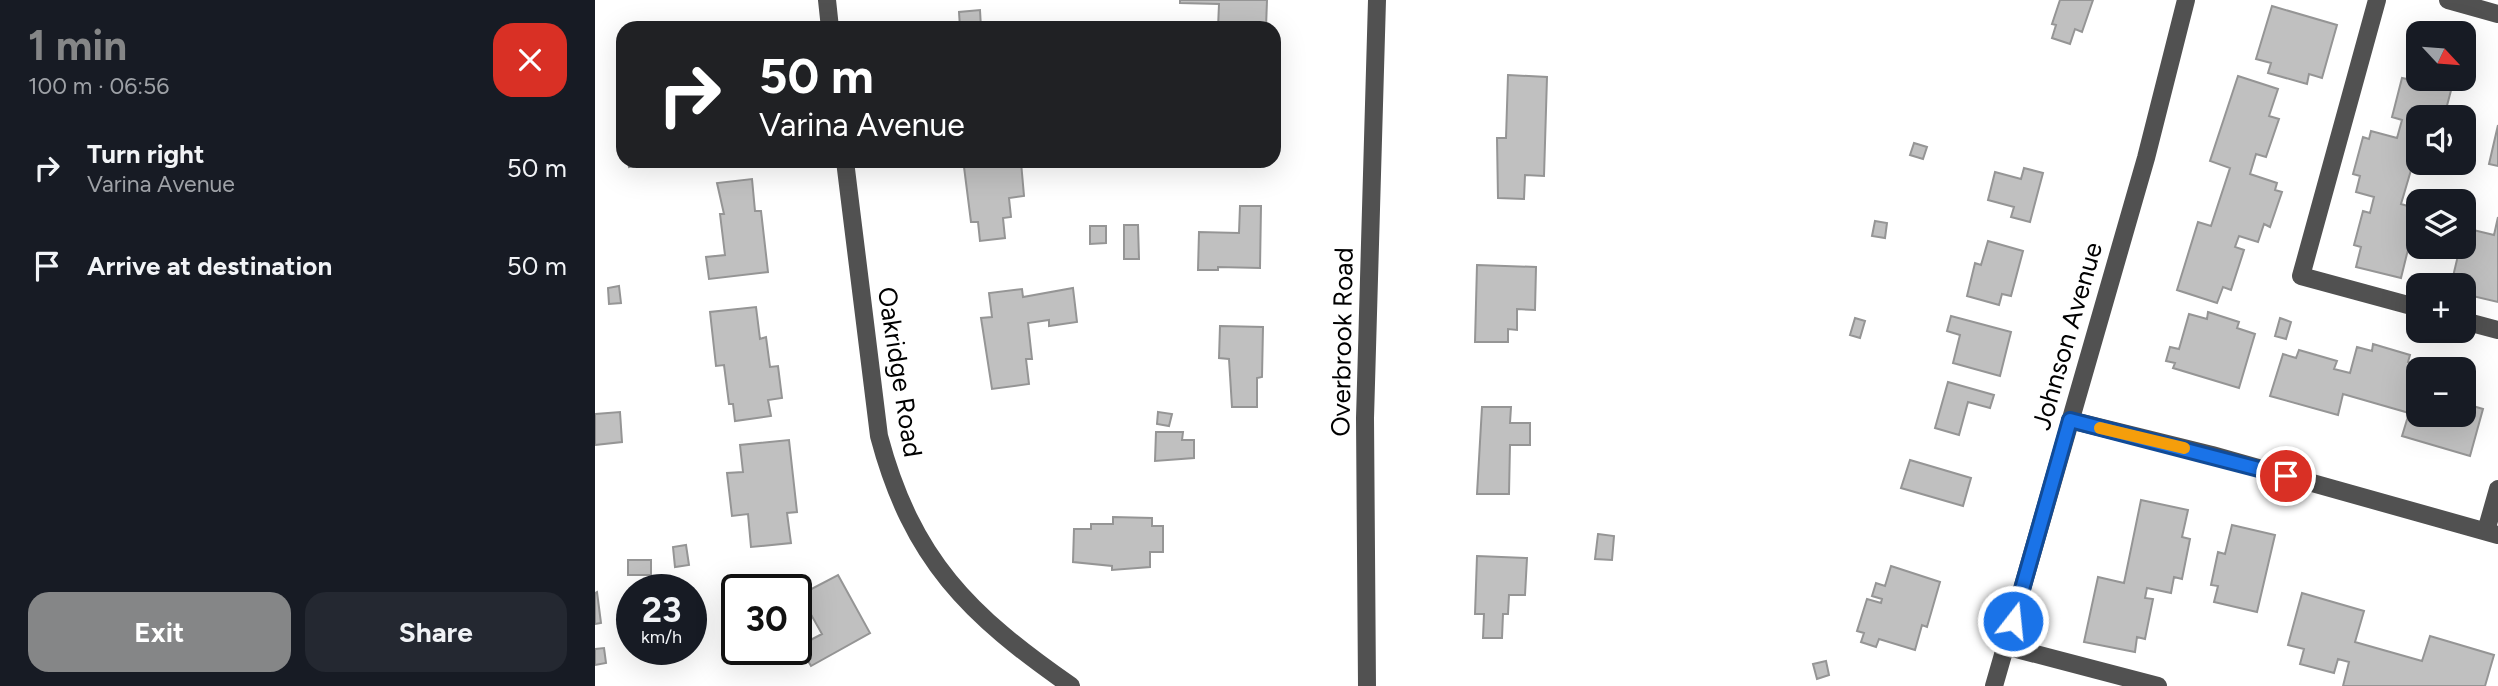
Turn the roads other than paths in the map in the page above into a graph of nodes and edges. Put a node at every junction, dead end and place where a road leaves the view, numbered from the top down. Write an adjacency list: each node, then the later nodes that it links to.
1 (827, 0): 7 (street)
2 (1377, 0): 17 (street, Overbrook Road)
3 (2186, 0): 12 (street, Johnson Avenue)
4 (2377, 0): 9 (street)
5 (2448, 0): 6 (street)
6 (2498, 14)
7 (829, 21)
8 (846, 168): 16 (street, Oakridge Road)
9 (2406, 305)
10 (2476, 324): 11 (street)
11 (2498, 330)
12 (2070, 420): 14 (street); 15 (street, Johnson Avenue)
13 (2498, 489): 14 (street)
14 (2492, 533)
15 (2005, 646): 18 (street, Johnson Avenue); 19 (street)
16 (1071, 686)
17 (1367, 686)
18 (1994, 686)
19 (2158, 686)

